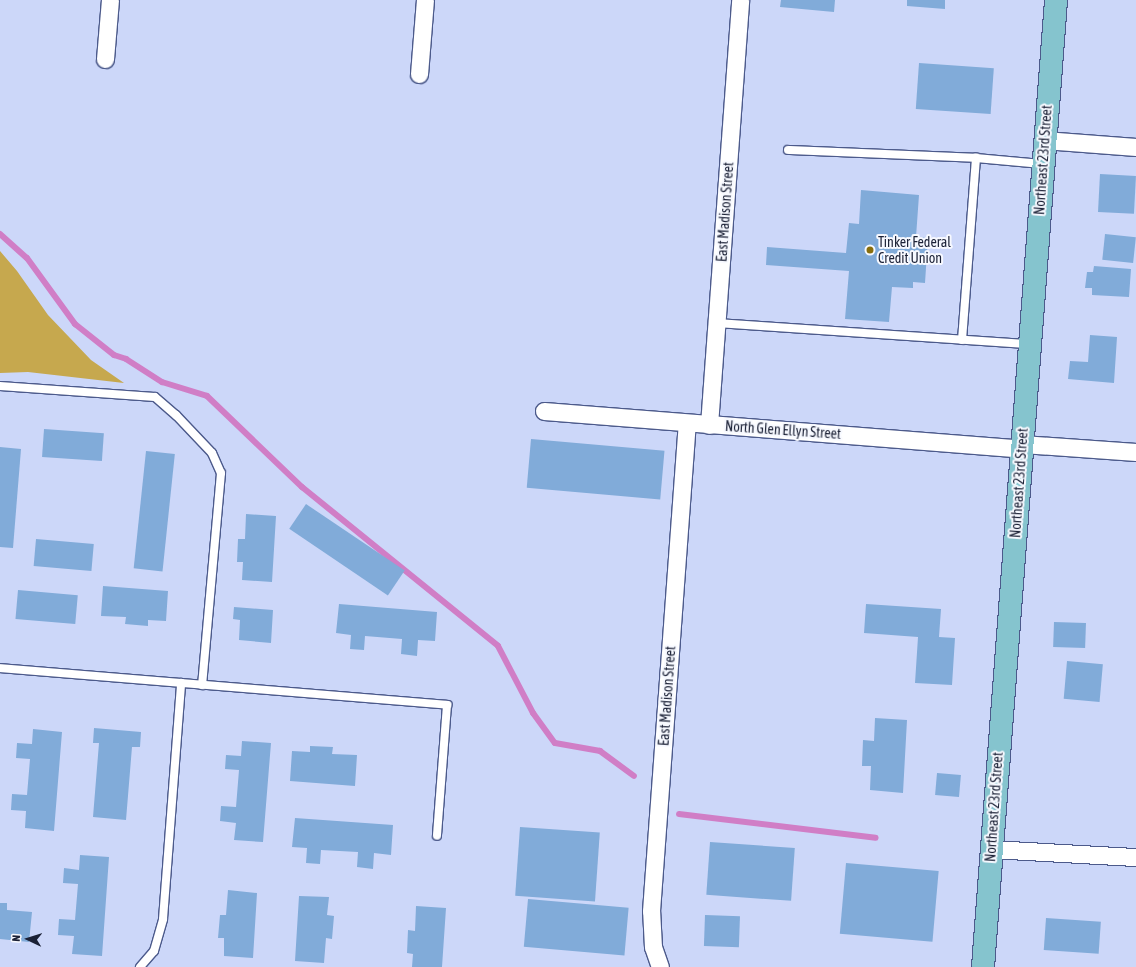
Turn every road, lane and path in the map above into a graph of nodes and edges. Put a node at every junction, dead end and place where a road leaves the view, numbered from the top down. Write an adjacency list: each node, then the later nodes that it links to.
1 (110, 0): 5 (street)
2 (425, 0): 6 (street)
3 (740, 0): 12 (street, East Madison Street)
4 (1056, 0): 7 (main road, Northeast 23rd Street)
5 (105, 59)
6 (419, 74)
7 (1044, 140): 8 (street); 11 (main road, Northeast 23rd Street)
8 (1136, 147)
9 (788, 150): 10 (lane)
10 (976, 158): 11 (lane); 13 (lane)
11 (1042, 164): 14 (main road, Northeast 23rd Street)
12 (717, 323): 13 (lane); 18 (street, East Madison Street)
13 (962, 340): 14 (lane)
14 (1029, 344): 19 (main road, Northeast 23rd Street)
15 (0, 386): 23 (lane)
16 (544, 411): 17 (street, North Glen Ellyn Street)
17 (687, 423): 18 (street, North Glen Ellyn Street); 28 (street, East Madison Street)
18 (709, 424): 19 (street, North Glen Ellyn Street)
19 (1022, 446): 20 (street, North Glen Ellyn Street); 25 (main road, Northeast 23rd Street)
20 (1136, 452)
21 (0, 668): 22 (lane)
22 (181, 683): 23 (lane); 27 (lane)
23 (202, 685): 24 (lane)
24 (437, 836)
25 (991, 849): 26 (street); 29 (main road, Northeast 23rd Street)
26 (1136, 857)
27 (140, 967)
28 (660, 967)
29 (983, 967)

